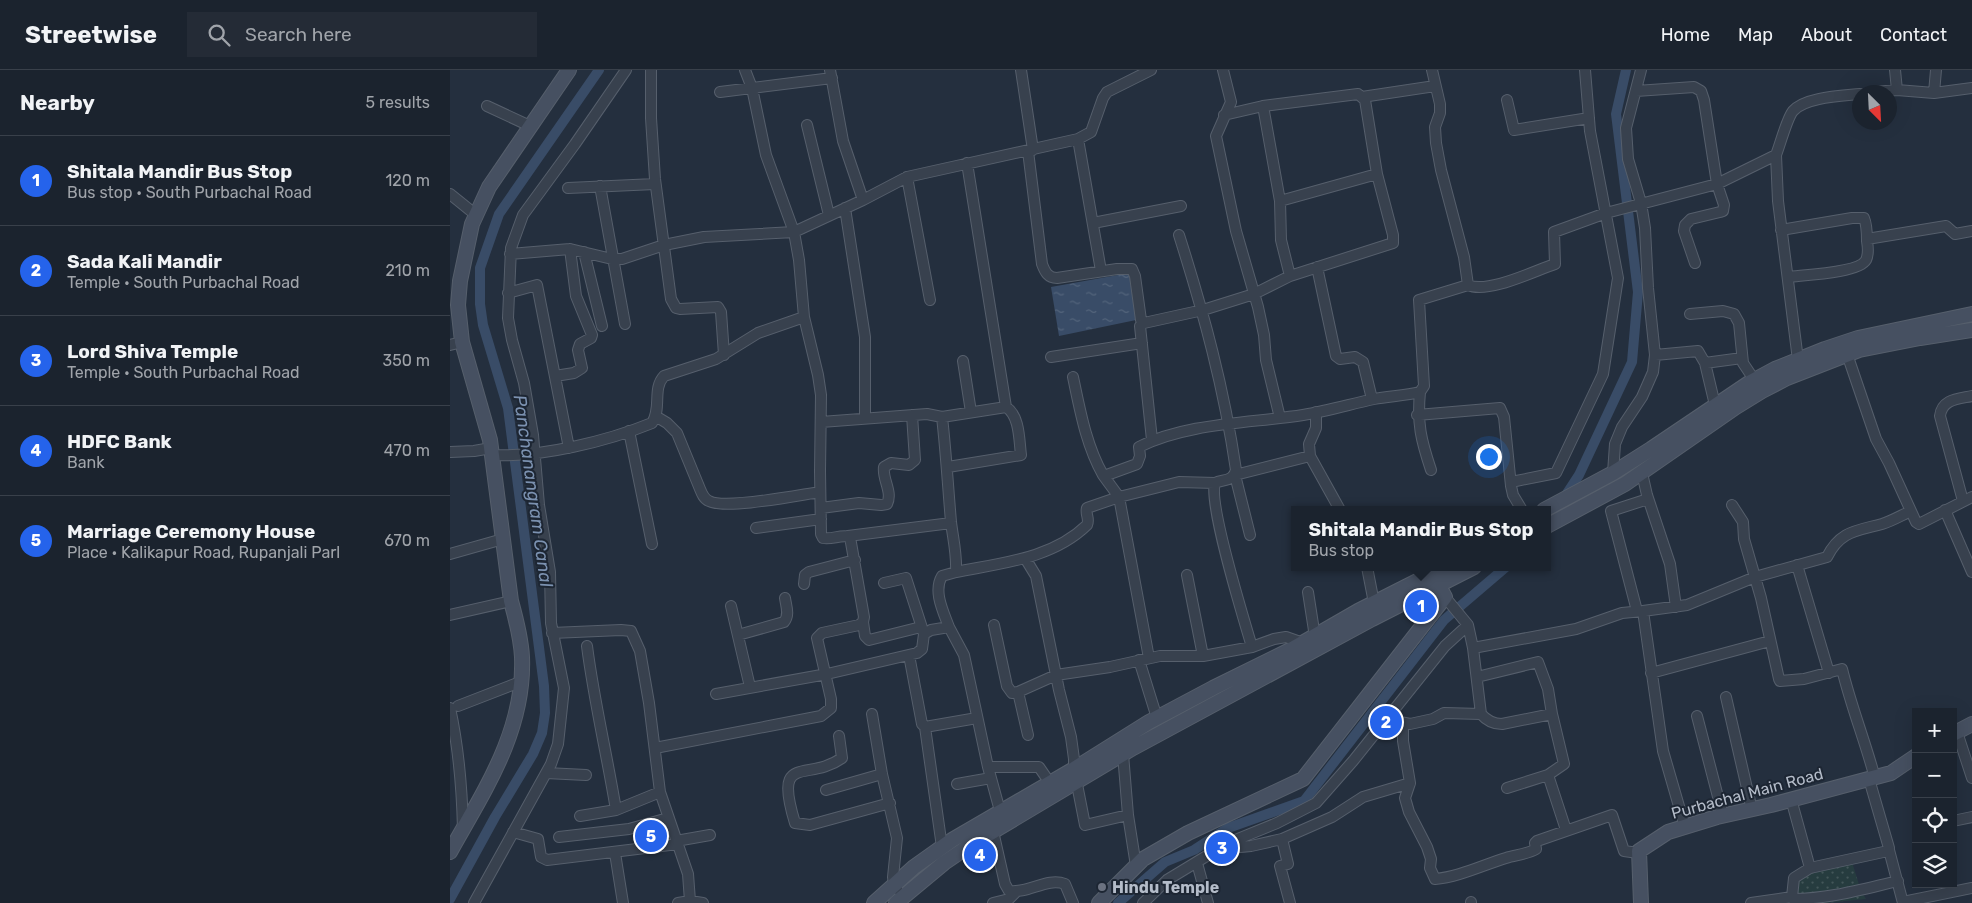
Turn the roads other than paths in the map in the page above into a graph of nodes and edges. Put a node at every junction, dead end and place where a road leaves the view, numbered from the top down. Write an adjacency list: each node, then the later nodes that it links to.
1 (569, 70): 30 (main road)
2 (626, 70): 59 (street)
3 (651, 70): 37 (street)
4 (745, 70): 16 (street)
5 (1021, 70): 32 (street)
6 (1151, 70): 31 (street)
7 (1222, 70): 27 (street)
8 (1432, 70): 15 (street)
9 (1585, 70): 28 (street)
10 (1641, 70): 19 (street)
11 (1895, 70): 14 (street)
12 (1936, 70): 21 (street)
13 (831, 74): 16 (street); 42 (street)
14 (1896, 85)
15 (1436, 86): 23 (street); 66 (street)
16 (752, 88): 20 (street); 53 (street)
17 (1972, 88): 21 (street)
18 (1897, 90): 21 (street)
19 (1636, 91): 38 (street); 44 (street)
20 (720, 92)
21 (1934, 93)
22 (1852, 95): 33 (street)
23 (1362, 97): 26 (street); 35 (street)
24 (1507, 100): 28 (street)
25 (487, 106): 30 (street)
26 (1264, 106): 27 (street); 43 (street)
27 (1224, 115): 68 (street)
28 (1589, 118): 47 (street)
29 (807, 125): 49 (street)
30 (530, 126): 48 (main road)
31 (1078, 140): 32 (street); 50 (street)
32 (1031, 150): 34 (street); 63 (street)
33 (1776, 154): 38 (street); 51 (street)
34 (967, 163): 36 (street); 95 (street)
35 (1377, 174): 43 (street); 62 (street)
36 (907, 177): 42 (street); 69 (street)
37 (655, 184): 39 (street); 56 (street)
38 (1717, 184): 44 (street); 61 (street)
39 (600, 186): 40 (street); 60 (street)
40 (568, 188)
41 (450, 194): 48 (street)
42 (863, 200): 46 (street)
43 (1280, 201): 64 (street)
44 (1638, 203): 47 (street); 82 (street)
45 (1181, 206): 50 (street)
46 (845, 208): 49 (street); 103 (street)
47 (1609, 212): 66 (street); 119 (street)
48 (476, 215): 79 (main road)
49 (829, 215): 53 (street)
50 (1093, 223): 63 (street)
51 (1781, 230): 55 (street); 65 (street)
52 (1972, 231): 55 (street)
53 (794, 232): 56 (street); 73 (street)
54 (1179, 235): 70 (street)
55 (1867, 239): 65 (street)
56 (664, 245): 60 (street); 81 (street)
57 (570, 249): 58 (street); 59 (street); 88 (street)
58 (584, 252): 60 (street); 75 (street)
59 (510, 254): 67 (street)
60 (612, 259): 74 (street)
61 (1695, 263)
62 (1317, 267): 64 (street); 93 (street)
63 (1101, 271): 70 (street)
64 (1290, 276): 68 (street)
65 (1788, 277): 85 (street)
66 (1468, 285): 91 (street)
67 (508, 293): 88 (street); 111 (street)
68 (1254, 294): 70 (street); 102 (street)
69 (930, 300)
70 (1203, 310): 105 (street)
71 (1690, 314): 84 (street)
72 (1972, 314): 85 (main road)
73 (804, 317): 81 (street); 104 (street)
74 (624, 324)
75 (602, 326)
76 (1140, 326): 78 (street)
77 (1972, 330): 80 (main road)
78 (1142, 343): 83 (street); 107 (street)
79 (456, 344): 110 (main road)
80 (1847, 354): 90 (main road); 130 (street)
81 (724, 355): 101 (street)
82 (1655, 355): 87 (street); 118 (street)
83 (1051, 357)
84 (1742, 358): 87 (street); 90 (street)
85 (1798, 360): 90 (main road)
86 (963, 361): 96 (street)
87 (1705, 363): 94 (street)
88 (555, 376): 108 (street)
89 (1073, 377): 117 (street)
90 (1758, 386): 94 (main road); 115 (main road)
91 (1420, 392): 93 (street); 99 (street)
92 (1972, 396): 124 (street)
93 (1372, 400): 97 (street)
94 (1716, 405): 118 (main road)
95 (1006, 407): 96 (street); 113 (street)
96 (971, 412): 100 (street)
97 (1316, 412): 102 (street); 112 (street)
98 (912, 415): 100 (street); 103 (street); 131 (street)
99 (1417, 415): 114 (street); 119 (street)
100 (942, 416): 113 (street)
101 (656, 417): 106 (street); 121 (street)
102 (1280, 418): 105 (street)
103 (865, 419): 104 (street)
104 (821, 422): 121 (street)
105 (1230, 424): 107 (street); 116 (street)
106 (629, 431): 108 (street); 138 (street)
107 (1152, 440): 117 (street)
108 (569, 448): 111 (street)
109 (450, 452): 110 (street)
110 (496, 453): 111 (street); 137 (main road)
111 (530, 453): 167 (street)
112 (1310, 456): 116 (street); 126 (street)
113 (948, 467): 132 (street)
114 (1431, 470)
115 (1642, 472): 123 (street); 133 (main road)
116 (1235, 475): 120 (street); 135 (street)
117 (1104, 476): 122 (street)
118 (1607, 476): 128 (main road)
119 (1511, 482): 127 (street)
120 (1215, 483): 122 (street); 172 (street)
121 (820, 492): 131 (street)
122 (1119, 497): 140 (street); 176 (street)
123 (1648, 499): 158 (street); 159 (street)
124 (1967, 499): 129 (street)
125 (1732, 505): 149 (street)
126 (1338, 506)
127 (1520, 506)
128 (1551, 506)
129 (1945, 510): 130 (street); 147 (street)
130 (1911, 511): 142 (street)
131 (821, 513): 134 (street); 136 (street)
132 (951, 523): 136 (street); 146 (street)
133 (1551, 523)
134 (756, 528)
135 (1250, 535)
136 (848, 536): 141 (street)
137 (503, 539): 139 (street); 155 (main road)
138 (652, 544)
139 (450, 554)
140 (1025, 558): 146 (street); 180 (street)
141 (855, 560): 151 (street); 161 (street)
142 (1797, 565): 149 (street); 178 (street)
143 (1368, 571): 156 (street)
144 (1438, 571): 156 (main road)
145 (1469, 571): 153 (main road)
146 (956, 572): 164 (street)
147 (1972, 572)
148 (1187, 575): 175 (street)
149 (1755, 577): 158 (street); 170 (street)
150 (884, 583): 166 (street)
151 (804, 584)
152 (1308, 592): 169 (street)
153 (1443, 594): 162 (street); 165 (main road); 247 (main road)
154 (784, 598): 168 (street)
155 (511, 601): 160 (street); 182 (main road)
156 (1374, 603): 165 (main road)
157 (731, 606): 168 (street)
158 (1676, 607): 159 (street)
159 (1640, 611): 173 (street); 177 (street)
160 (450, 615)
161 (863, 622): 166 (street); 179 (street)
162 (1468, 624): 173 (street); 194 (street)
163 (994, 625): 184 (street)
164 (949, 627): 166 (street); 192 (street)
165 (1344, 627): 169 (main road); 203 (main road)
166 (922, 630): 174 (street)
167 (552, 633): 202 (street); 206 (street)
168 (738, 635): 183 (street)
169 (1309, 640): 172 (street); 193 (main road)
170 (1770, 641): 177 (street); 178 (street)
171 (587, 646): 222 (street)
172 (1252, 647): 175 (street)
173 (1473, 648): 181 (street)
174 (909, 655): 179 (street); 197 (street)
175 (1203, 656): 176 (street)
176 (1144, 659): 180 (street); 193 (street)
177 (1651, 672): 231 (street)
178 (1829, 673): 212 (street)
179 (827, 674): 183 (street); 202 (street)
180 (1056, 674): 184 (street); 210 (street)
181 (1477, 677): 189 (street); 190 (street)
182 (520, 682): 187 (street); 232 (main road)
183 (750, 687): 185 (street)
184 (1018, 692): 199 (street)
185 (716, 694)
186 (1726, 697): 223 (street)
187 (454, 707): 232 (street)
188 (872, 714): 207 (street)
189 (1481, 714): 190 (street); 195 (street)
190 (1552, 714): 209 (street)
191 (1697, 716): 227 (street)
192 (977, 718): 197 (street); 205 (street)
193 (1157, 718): 210 (main road)
194 (1385, 720): 195 (street); 241 (street)
195 (1402, 723): 215 (street)
196 (1972, 724): 198 (main road)
197 (925, 726): 240 (street)
198 (1957, 732)
199 (1028, 735)
200 (838, 736): 221 (street)
201 (1957, 738): 213 (street)
202 (655, 748): 219 (street)
203 (1123, 754): 210 (main road); 225 (street)
204 (1912, 759): 212 (main road, Purbachal Main Road)
205 (988, 767): 211 (street); 214 (street)
206 (546, 773): 208 (street); 235 (street)
207 (882, 774): 218 (street); 221 (street)
208 (586, 775)
209 (1548, 775): 217 (street); 233 (street)
210 (1075, 776): 214 (main road); 225 (street); 234 (main road)
211 (991, 778): 216 (street); 224 (street)
212 (1872, 778): 220 (main road, Purbachal Main Road); 242 (street)
213 (1972, 778)
214 (1050, 783): 224 (main road)
215 (1410, 783): 233 (street); 238 (street)
216 (957, 784)
217 (1507, 788)
218 (826, 790)
219 (660, 792): 222 (street); 229 (street)
220 (1791, 799): 223 (main road, Purbachal Main Road); 248 (street)
221 (890, 803): 250 (street)
222 (616, 810): 226 (street)
223 (1752, 810): 227 (main road, Purbachal Main Road)
224 (1000, 811): 240 (main road)
225 (1128, 815): 247 (street)
226 (580, 816)
227 (1723, 816): 231 (main road, Purbachal Main Road)
228 (1972, 817): 230 (street)
229 (668, 818): 237 (street); 239 (street)
230 (1957, 820)
231 (1685, 827): 245 (main road, Purbachal Main Road)
232 (463, 829): 243 (main road)
233 (1566, 830): 245 (street)
234 (993, 831): 252 (street); 254 (main road)
235 (513, 832): 244 (street); 256 (street)
236 (710, 835): 239 (street)
237 (559, 838)
238 (1282, 839): 241 (street); 265 (street)
239 (677, 842): 244 (street); 255 (street)
240 (942, 847): 250 (main road)
241 (1219, 848): 246 (street)
242 (1889, 850): 248 (street); 249 (street)
243 (450, 852)
244 (615, 853): 257 (street)
245 (1638, 853): 266 (main road)
246 (1197, 863): 263 (street); 264 (street)
247 (1136, 866): 262 (main road)
248 (1810, 868): 253 (street)
249 (1898, 881): 253 (street); 268 (street)
250 (894, 885): 254 (street); 259 (main road)
251 (1972, 888): 268 (street)
252 (1016, 892): 260 (street); 261 (street)
253 (1792, 896): 267 (street)
254 (900, 900)
255 (682, 902): 258 (street)
256 (474, 903)
257 (623, 903)
258 (703, 903)
259 (874, 903)
260 (993, 903)
261 (1073, 903)
262 (1099, 903)
263 (1143, 903)
264 (1208, 903)
265 (1290, 903)
266 (1641, 903)
267 (1751, 903)
268 (1903, 903)

